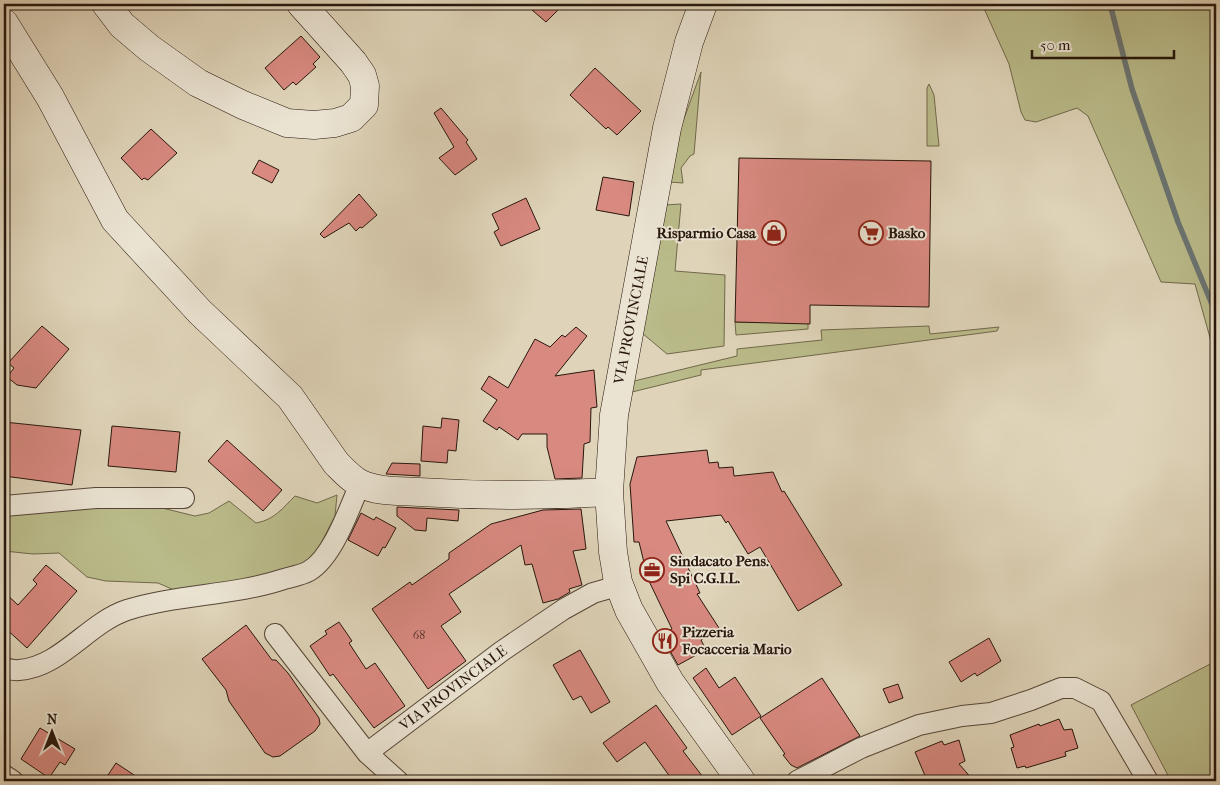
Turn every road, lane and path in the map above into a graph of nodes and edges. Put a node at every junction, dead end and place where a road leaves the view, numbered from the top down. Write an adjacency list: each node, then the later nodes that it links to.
1 (106, 4): 2 (street)
2 (301, 4)
3 (703, 4): 6 (street, VIA PROVINCIALE)
4 (4, 23): 5 (street)
5 (360, 484): 6 (street); 11 (street)
6 (610, 492): 9 (street, VIA PROVINCIALE)
7 (184, 498): 8 (street)
8 (4, 506)
9 (618, 582): 12 (street, VIA PROVINCIALE); 13 (street, VIA PROVINCIALE)
10 (274, 634): 12 (street)
11 (4, 668)
12 (367, 753): 16 (street)
13 (721, 754): 17 (street, VIA PROVINCIALE); 18 (street)
14 (4, 775): 15 (street)
15 (14, 781)
16 (398, 781)
17 (726, 781)
18 (741, 781)
19 (797, 781): 20 (street)
20 (1148, 781)

